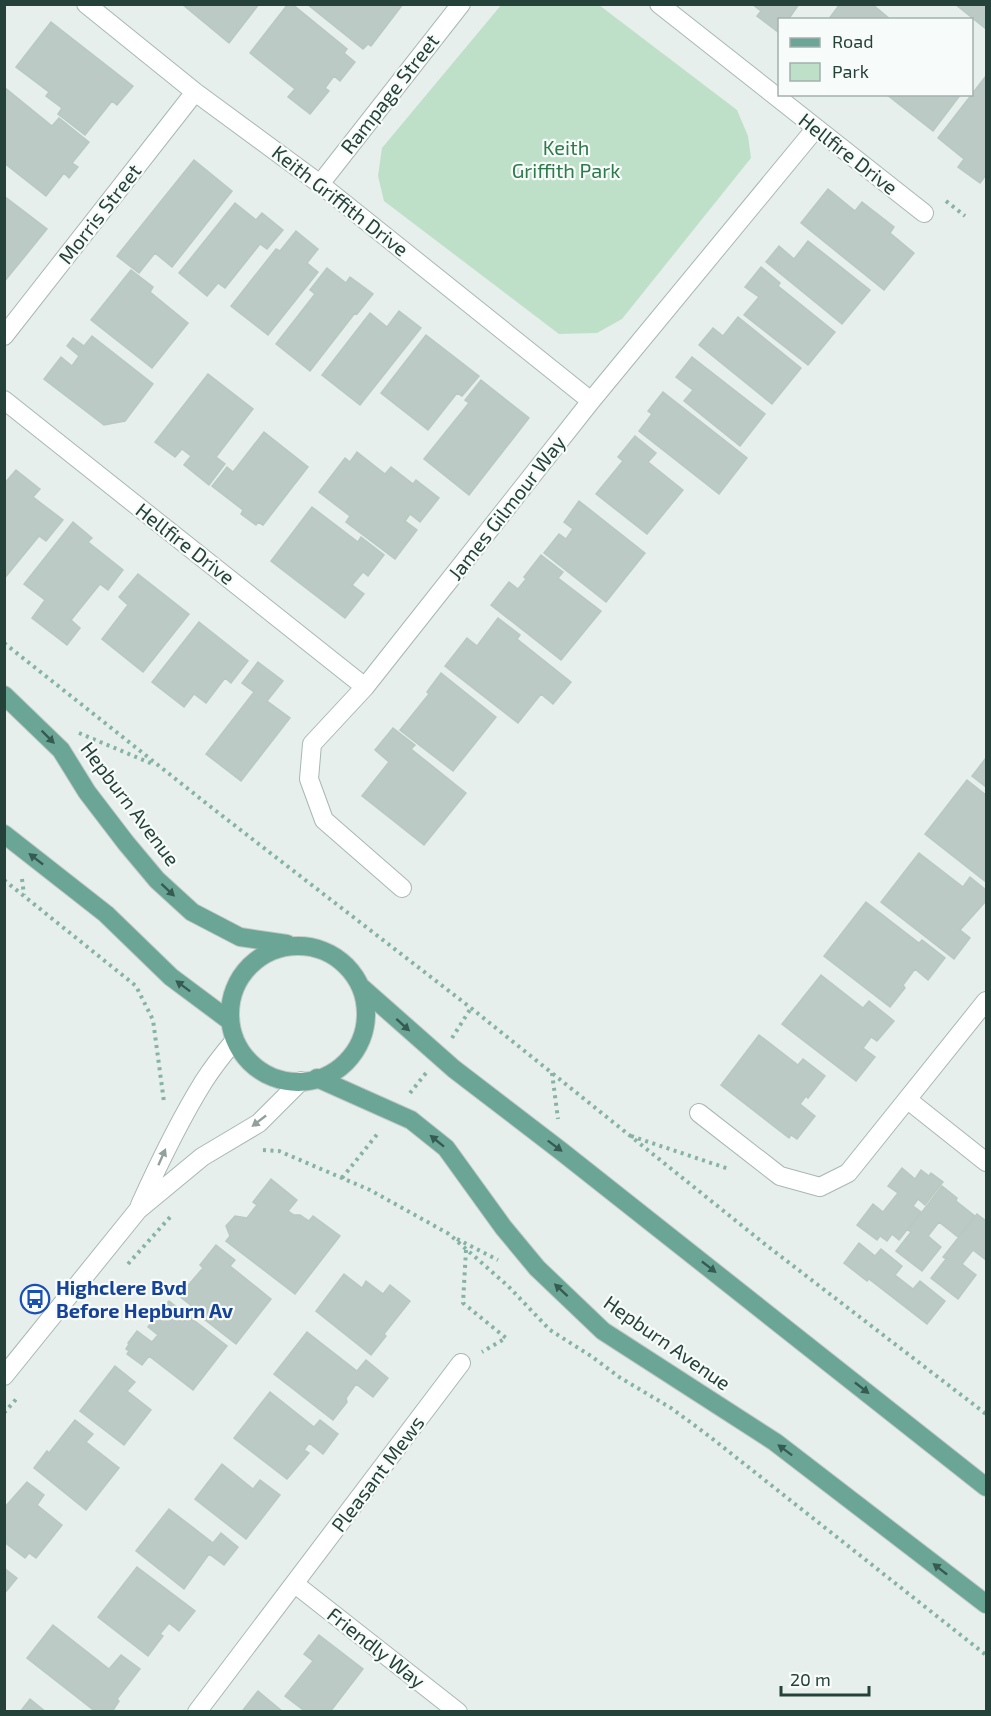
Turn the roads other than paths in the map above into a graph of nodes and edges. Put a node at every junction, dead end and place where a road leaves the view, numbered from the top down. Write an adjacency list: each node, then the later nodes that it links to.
1 (86, 4): 4 (street, Keith Griffith Drive)
2 (461, 4): 6 (street, Rampage Street)
3 (659, 4): 5 (street, Hellfire Drive)
4 (195, 92): 6 (street, Keith Griffith Drive); 8 (street, Morris Street)
5 (816, 128): 7 (street, Hellfire Drive); 10 (street, James Gilmour Way)
6 (320, 184): 10 (street, Keith Griffith Drive)
7 (924, 213)
8 (4, 336)
9 (4, 400): 11 (street, Hellfire Drive)
10 (591, 401): 11 (street, James Gilmour Way)
11 (365, 687): 14 (street, James Gilmour Way)
12 (4, 695): 15 (main road, Hepburn Avenue, one-way to 15)
13 (4, 834): 18 (main road, one-way to 13)
14 (402, 888)
15 (297, 945): 16 (main road, Hepburn Avenue); 18 (main road, Hepburn Avenue)
16 (360, 986): 20 (main road, Hepburn Avenue); 27 (main road, Hepburn Avenue, one-way to 27)
17 (987, 1001): 21 (street)
18 (230, 1021): 19 (main road, Hepburn Avenue)
19 (235, 1040): 20 (main road, Hepburn Avenue); 24 (street, one-way to 19)
20 (309, 1080): 24 (street, one-way to 24); 29 (main road, Hepburn Avenue, one-way to 20)
21 (908, 1100): 22 (street); 23 (street)
22 (699, 1113)
23 (987, 1162)
24 (138, 1210): 26 (street)
25 (461, 1363): 28 (street, Pleasant Mews)
26 (4, 1376)
27 (987, 1487)
28 (295, 1584): 30 (street, Pleasant Mews); 31 (street, Friendly Way)
29 (987, 1604)
30 (197, 1712)
31 (458, 1712)

